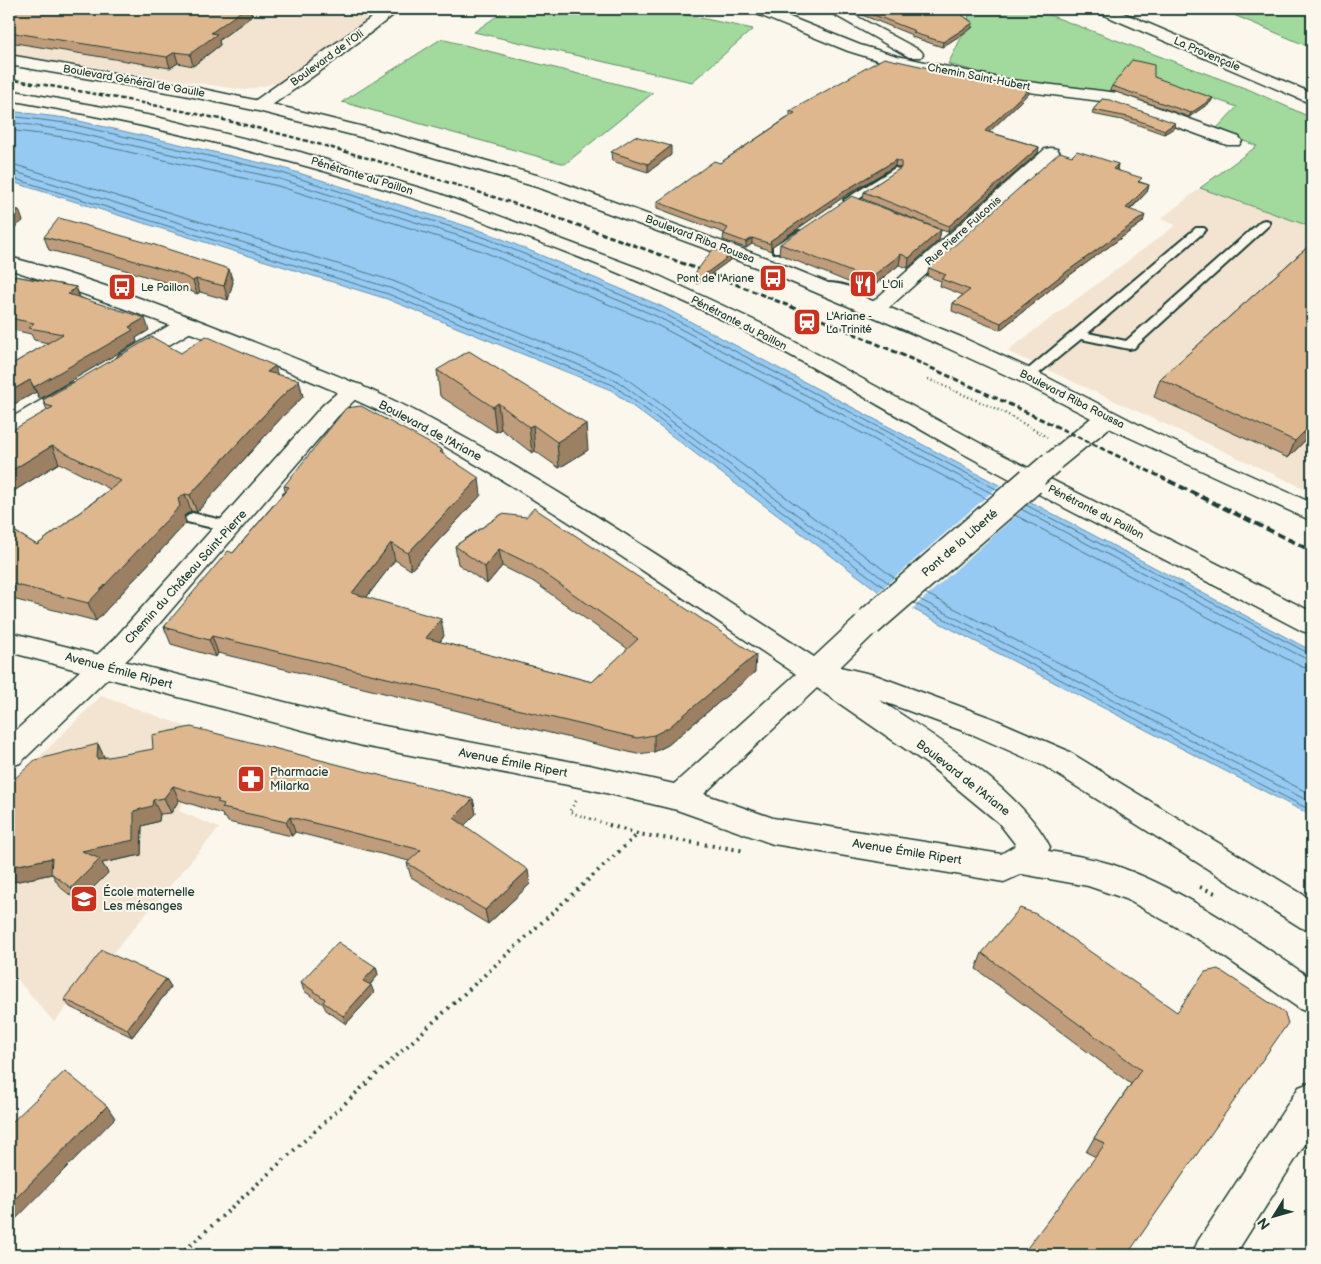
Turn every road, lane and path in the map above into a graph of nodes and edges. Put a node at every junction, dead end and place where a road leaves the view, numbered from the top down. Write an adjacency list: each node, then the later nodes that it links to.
1 (393, 9): 12 (main road, Boulevard de l'Oli)
2 (757, 9): 7 (main road, Chemin Saint-Hubert)
3 (832, 9): 7 (main road)
4 (1102, 9): 11 (main road, La Provençale)
5 (1136, 9): 8 (main road, La Provençale)
6 (9, 60): 12 (main road, Boulevard Général de Gaulle)
7 (928, 67): 13 (main road, Chemin Saint-Hubert)
8 (1312, 83)
9 (9, 86): 34 (main road, Pénétrante du Paillon)
10 (9, 94): 35 (main road, Pénétrante du Paillon)
11 (1312, 99)
12 (259, 106): 22 (main road, Boulevard Riba Roussa)
13 (1233, 141)
14 (1051, 153): 22 (main road, Rue Pierre Fulconis)
15 (895, 171): 16 (lane)
16 (867, 207)
17 (1265, 222): 24 (lane)
18 (809, 227): 20 (lane)
19 (1200, 230): 24 (lane)
20 (777, 249)
21 (9, 263): 23 (main road, Boulevard de l'Ariane)
22 (870, 307): 25 (main road, Boulevard Riba Roussa)
23 (188, 324): 27 (main road, Boulevard de l'Ariane); 29 (main road)
24 (1078, 335): 25 (lane)
25 (1027, 376): 28 (main road, Boulevard Riba Roussa)
26 (928, 379): 30 (path)
27 (354, 390): 33 (main road, Chemin du Château Saint-Pierre); 38 (main road, Boulevard de l'Ariane)
28 (1107, 417): 30 (main road, Pont de la Liberté); 31 (main road, Boulevard Riba Roussa)
29 (9, 429)
30 (1059, 456): 38 (main road, Pont de la Liberté, bridge)
31 (1312, 513)
32 (192, 518): 33 (lane)
33 (230, 527): 37 (main road, Chemin du Château Saint-Pierre)
34 (1312, 607)
35 (1312, 624)
36 (9, 642): 37 (main road, Avenue Émile Ripert)
37 (102, 667): 39 (main road, Chemin du Château Saint-Pierre); 40 (main road, Avenue Émile Ripert)
38 (815, 672): 41 (main road, Pont de la Liberté); 44 (main road, Boulevard de l'Ariane); 45 (main road, Boulevard de l'Ariane)
39 (9, 755)
40 (589, 778): 41 (main road, Avenue Émile Ripert); 43 (path)
41 (678, 798): 42 (main road, Avenue Émile Ripert)
42 (773, 831): 43 (path); 44 (main road, Avenue Émile Ripert)
43 (638, 834): 48 (path)
44 (1017, 859): 46 (main road)
45 (1312, 917)
46 (1312, 998)
47 (1312, 1100): 49 (main road)
48 (180, 1255)
49 (1212, 1255)

